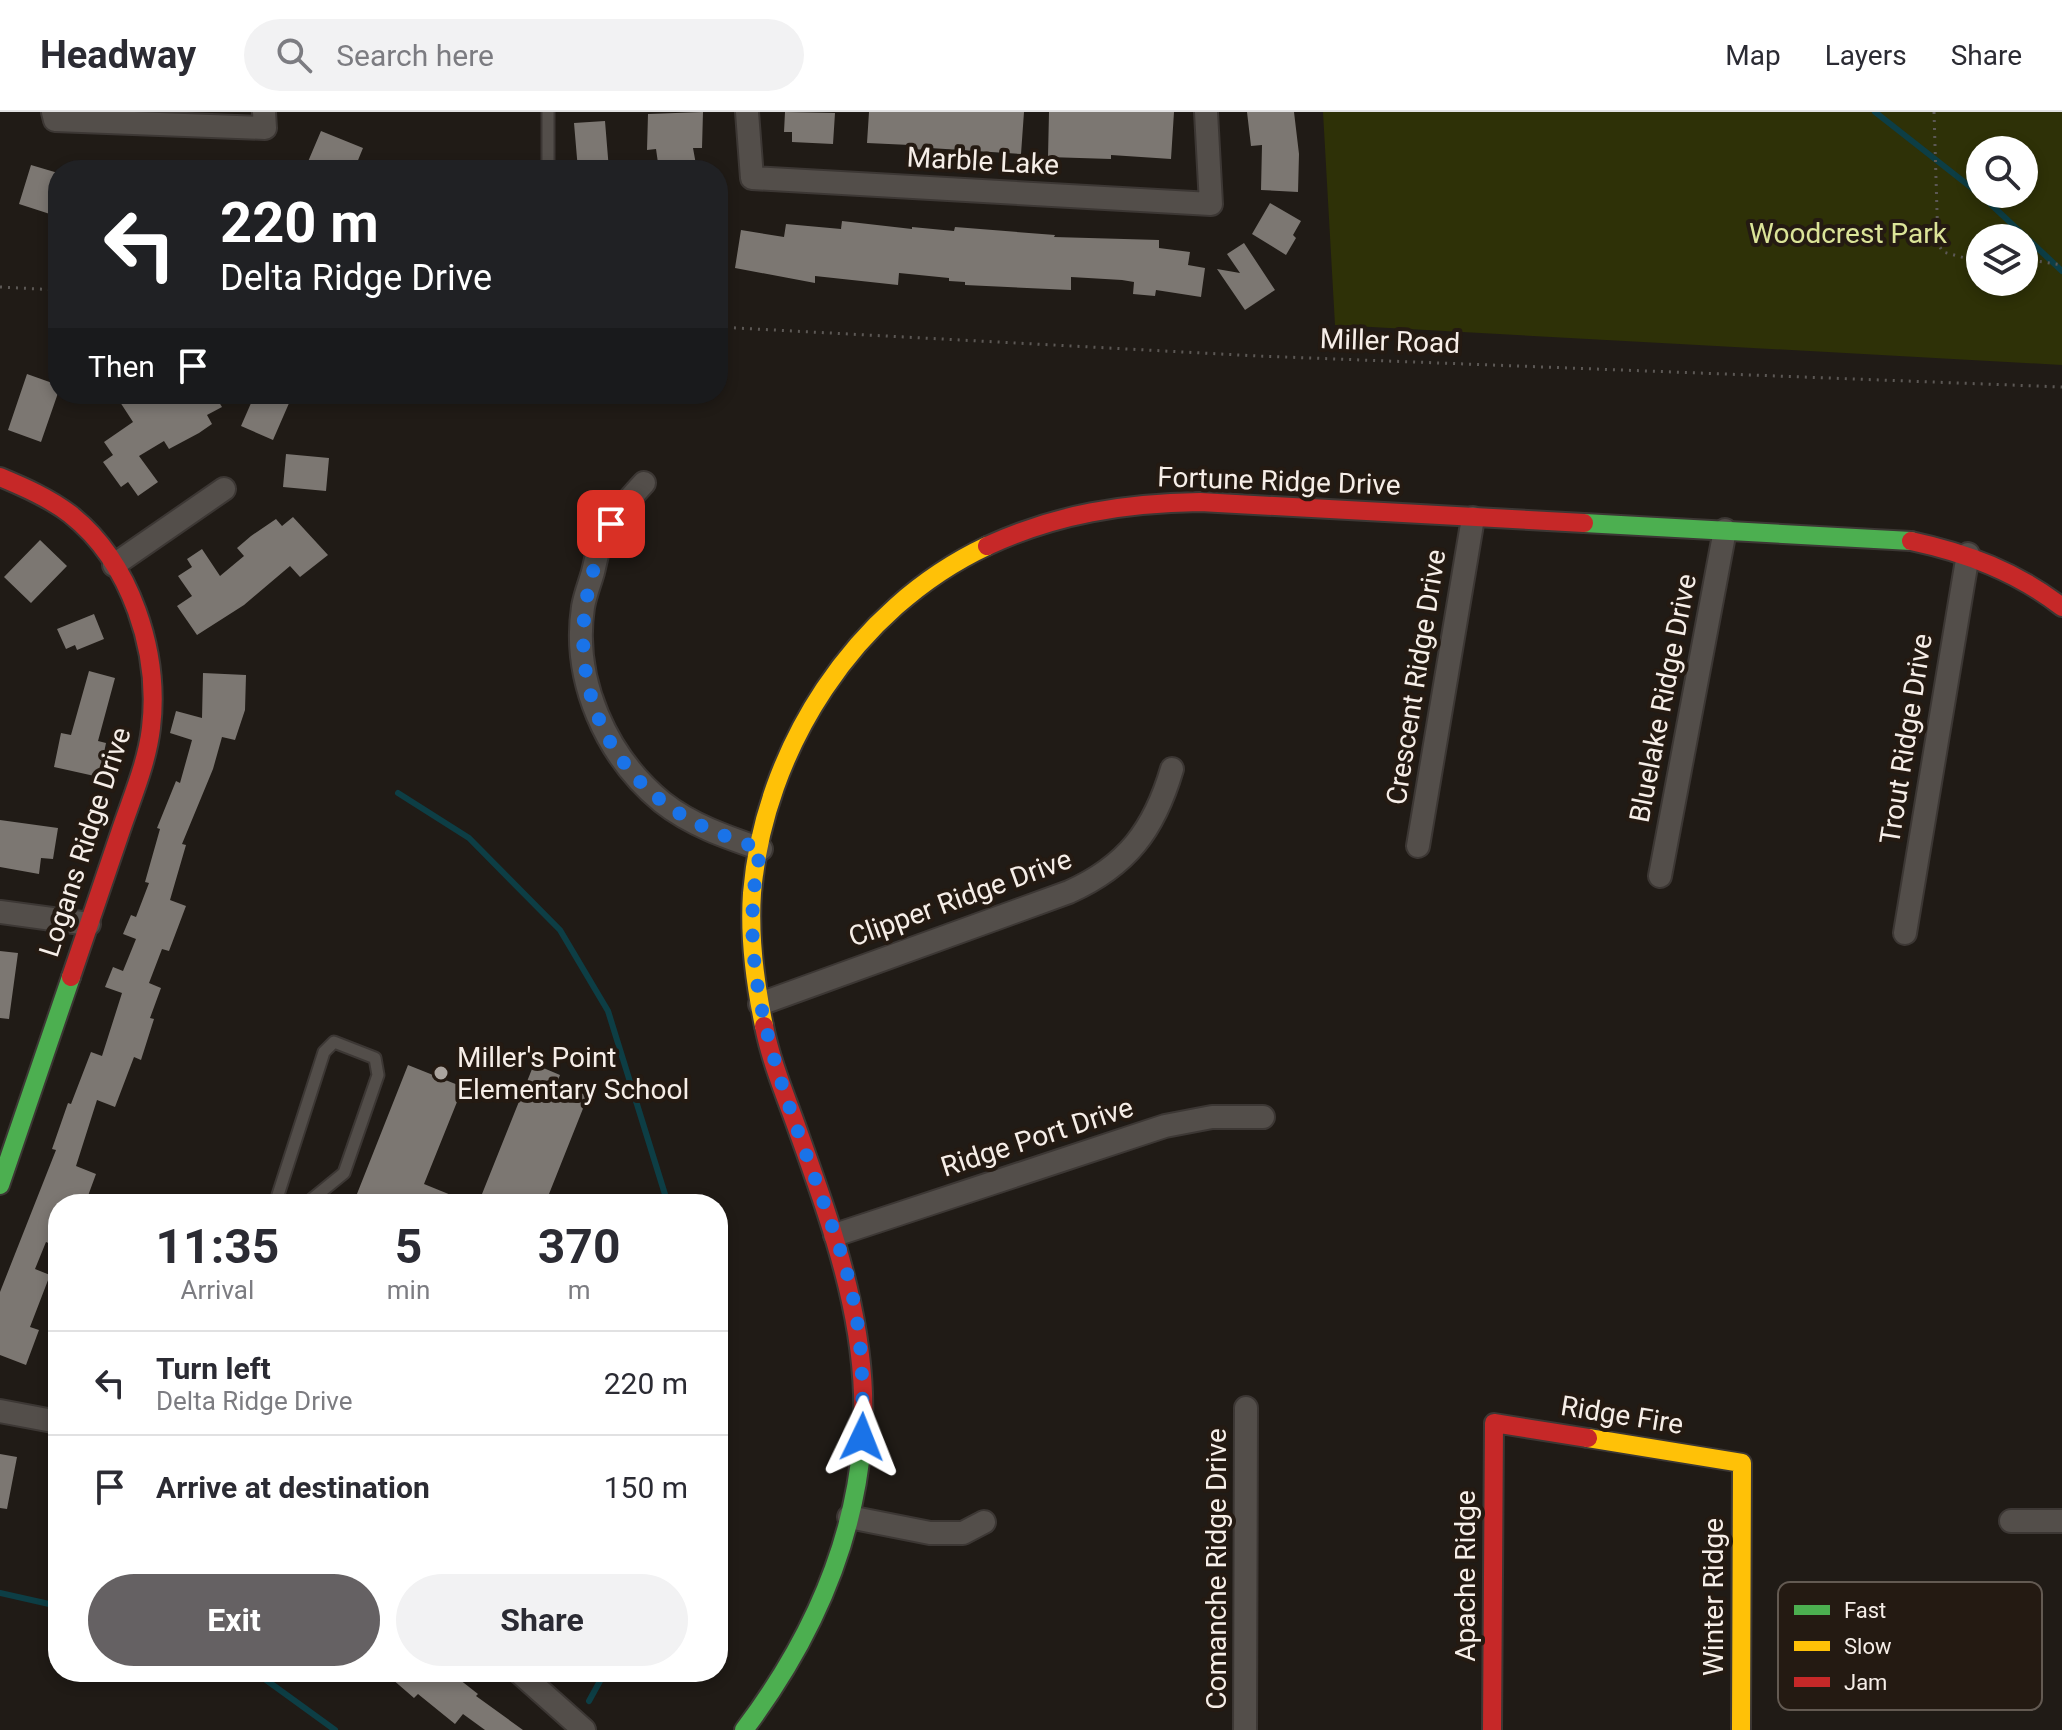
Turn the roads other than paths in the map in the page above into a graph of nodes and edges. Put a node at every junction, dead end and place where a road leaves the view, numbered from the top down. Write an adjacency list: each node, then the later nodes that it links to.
1 (548, 112): 6 (lane)
2 (747, 112): 3 (street, Marble Lake)
3 (1206, 112)
4 (54, 116): 5 (street)
5 (265, 120)
6 (548, 160)
7 (0, 477): 13 (street, Logans Ridge Drive)
8 (644, 483): 17 (street)
9 (224, 489): 13 (street)
10 (1473, 518): 11 (street, Fortune Ridge Drive); 16 (street, Crescent Ridge Drive); 17 (street, Fortune Ridge Drive)
11 (1725, 530): 12 (street, Fortune Ridge Drive); 18 (street, Bluelake Ridge Drive)
12 (1968, 554): 14 (street, Fortune Ridge Drive); 21 (street, Trout Ridge Drive)
13 (114, 565): 20 (street, Logans Ridge Drive)
14 (2062, 607)
15 (1172, 769): 22 (street, Clipper Ridge Drive)
16 (1418, 846)
17 (761, 849): 22 (street, Fortune Ridge Drive)
18 (1660, 876)
19 (0, 912): 20 (street)
20 (89, 924): 24 (street, Logans Ridge Drive)
21 (1905, 933)
22 (760, 1004): 28 (street, Fortune Ridge Drive)
23 (1263, 1117): 28 (street, Ridge Port Drive)
24 (4, 1160): 25 (street, Logans Ridge Drive)
25 (0, 1185)
26 (278, 1194): 27 (lane)
27 (318, 1194)
28 (835, 1235): 34 (street, Fortune Ridge Drive)
29 (1246, 1408): 41 (street, Comanche Ridge Drive)
30 (0, 1411): 31 (street)
31 (48, 1420)
32 (1494, 1423): 33 (street, Ridge Fire); 42 (street, Apache Ridge)
33 (1742, 1463): 43 (street, Winter Ridge)
34 (849, 1517): 37 (street); 40 (street, Fortune Ridge Drive)
35 (2011, 1521): 36 (street)
36 (2062, 1521)
37 (984, 1522)
38 (530, 1682): 39 (street)
39 (584, 1730)
40 (744, 1730)
41 (1245, 1730)
42 (1492, 1730)
43 (1741, 1730)

